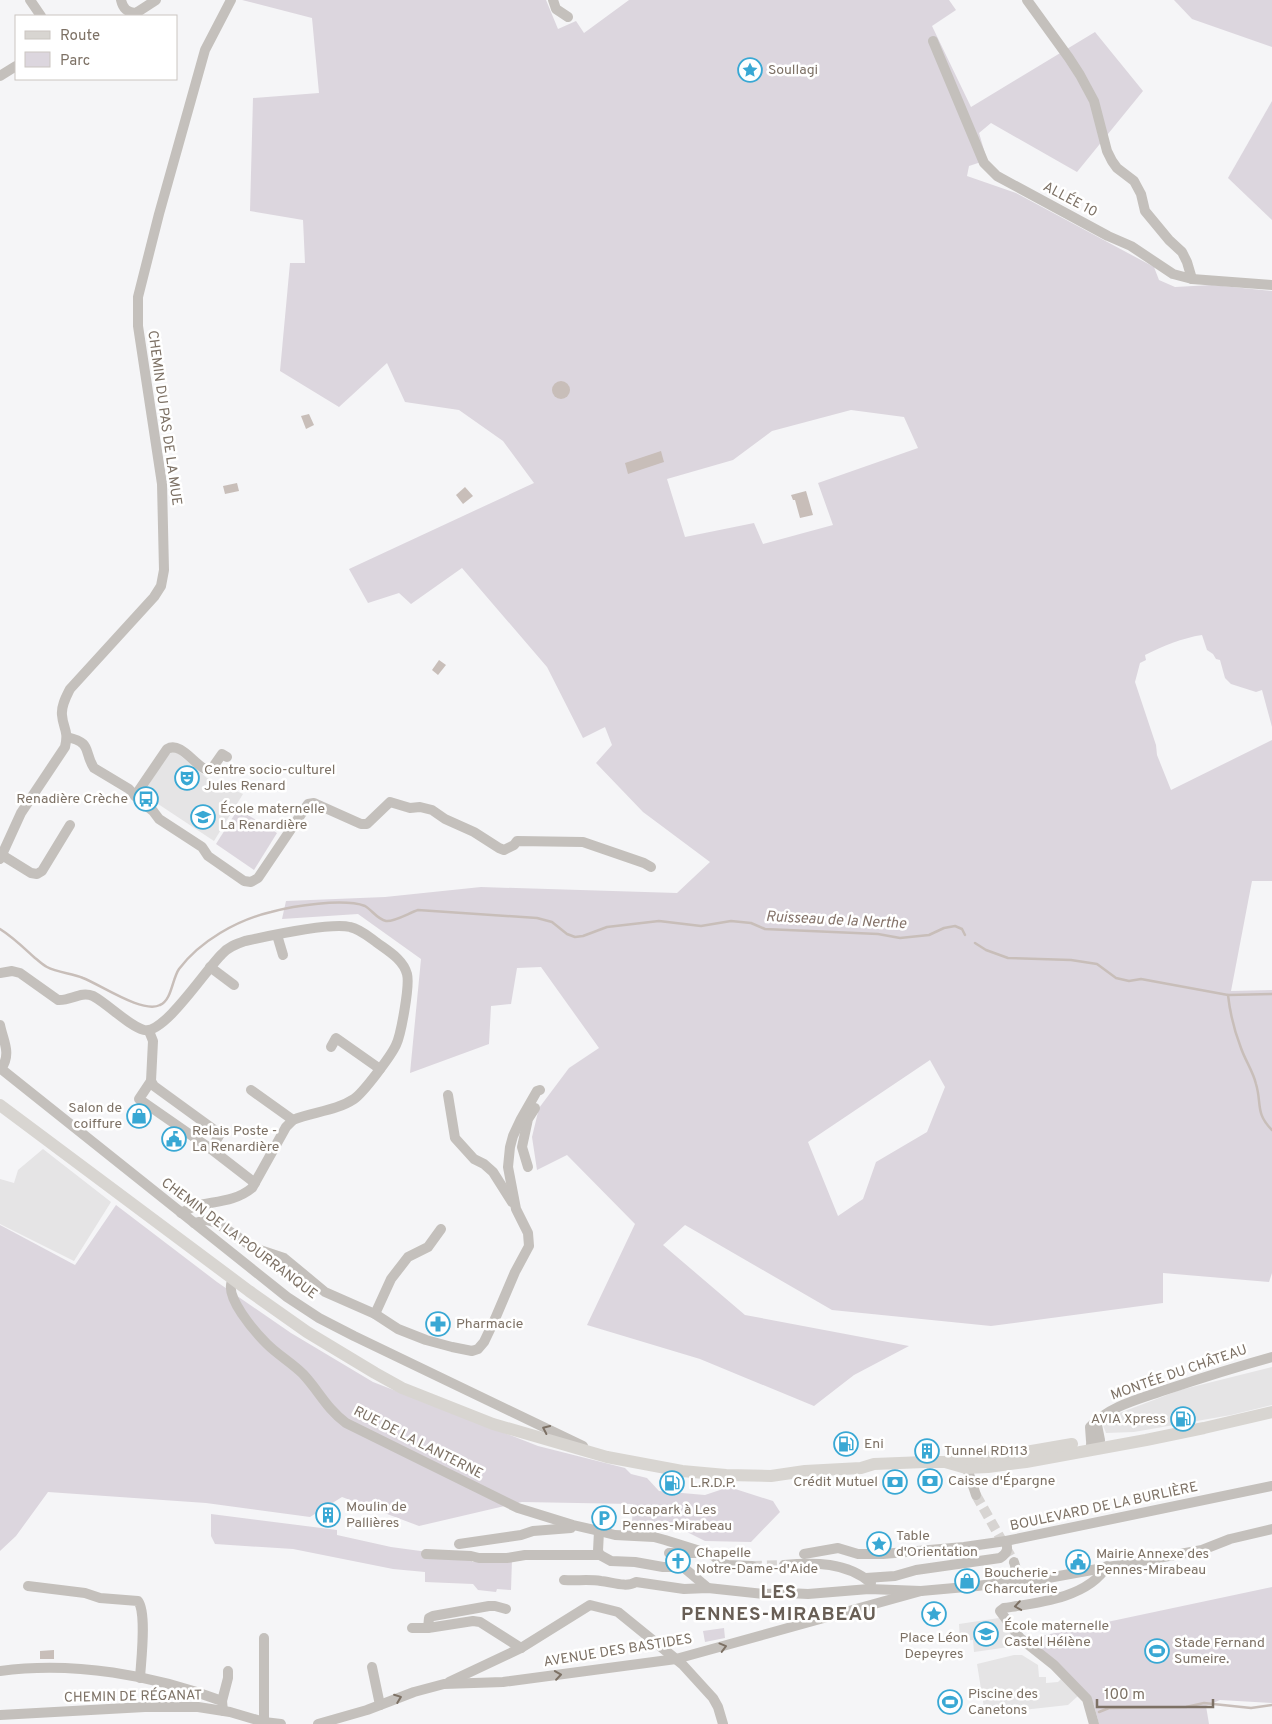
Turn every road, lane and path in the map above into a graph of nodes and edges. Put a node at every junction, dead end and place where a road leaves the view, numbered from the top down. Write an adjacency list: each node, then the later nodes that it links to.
1 (30, 0): 7 (street)
2 (121, 0): 3 (street)
3 (156, 0)
4 (231, 0): 14 (street, CHEMIN DU PAS DE LA MUE)
5 (553, 0): 8 (street)
6 (1027, 0): 12 (street)
7 (40, 15)
8 (568, 17)
9 (933, 41): 12 (street, ALLÉE 10)
10 (15, 67): 11 (street)
11 (0, 76)
12 (1192, 279): 13 (street, ALLÉE 10)
13 (1272, 285)
14 (68, 737): 16 (street); 18 (street)
15 (227, 757): 16 (street)
16 (135, 796): 19 (street)
17 (70, 826): 18 (street)
18 (1, 857)
19 (651, 867)
20 (277, 935): 21 (street); 22 (street); 29 (street)
21 (283, 955)
22 (210, 967): 24 (street); 26 (street)
23 (0, 973): 26 (street)
24 (234, 985)
25 (0, 1030): 28 (street)
26 (149, 1031): 30 (street)
27 (331, 1047): 29 (street)
28 (1, 1069): 39 (street, CHEMIN DE LA POURRANQUE)
29 (380, 1069): 34 (street)
30 (151, 1081): 35 (street); 35 (street)
31 (251, 1090): 34 (street)
32 (448, 1095): 38 (street)
33 (0, 1105): 42 (main road)
34 (293, 1120): 37 (street)
35 (211, 1149): 37 (street)
36 (528, 1167): 38 (street)
37 (255, 1183): 39 (street)
38 (516, 1209): 43 (street)
39 (181, 1213): 40 (street, CHEMIN DE LA POURRANQUE)
40 (194, 1223): 43 (street); 45 (street, CHEMIN DE LA POURRANQUE)
41 (441, 1229): 43 (street)
42 (233, 1280): 47 (main road); 53 (street, RUE DE LA LANTERNE)
43 (375, 1314)
44 (1272, 1357): 48 (street, MONTÉE DU CHÂTEAU)
45 (508, 1411): 47 (street); 49 (street, CHEMIN DE LA POURRANQUE, one-way to 45)
46 (1272, 1412): 48 (main road)
47 (518, 1431): 49 (main road)
48 (1097, 1443): 50 (main road); 50 (main road)
49 (606, 1457): 50 (main road)
50 (965, 1463): 52 (street)
51 (1272, 1486): 56 (street, BOULEVARD DE LA BURLIÈRE)
52 (976, 1495)
53 (573, 1525): 55 (street, RUE DE LA LANTERNE); 57 (street)
54 (1272, 1529): 66 (street)
55 (599, 1531): 58 (street, RUE DE LA LANTERNE); 62 (street)
56 (1006, 1540): 61 (street); 67 (street, BOULEVARD DE LA BURLIÈRE)
57 (459, 1544)
58 (699, 1551): 59 (street); 65 (street, RUE DE LA LANTERNE)
59 (670, 1553)
60 (426, 1554): 62 (street)
61 (804, 1554)
62 (600, 1555): 71 (street)
63 (1014, 1562): 68 (street)
64 (784, 1565): 67 (street)
65 (752, 1566)
66 (1107, 1566): 68 (street); 91 (street, one-way to 91)
67 (866, 1578): 72 (street)
68 (1018, 1579): 72 (street)
69 (564, 1580): 71 (street)
70 (28, 1586): 82 (street)
71 (708, 1588): 72 (street)
72 (921, 1591): 78 (street, AVENUE DES BASTIDES, one-way to 72)
73 (506, 1609): 75 (street)
74 (412, 1628): 75 (street)
75 (428, 1628): 77 (street)
76 (264, 1638): 87 (street)
77 (521, 1648): 78 (street); 83 (street)
78 (676, 1659): 83 (street, AVENUE DES BASTIDES, one-way to 78); 90 (street)
79 (372, 1667): 85 (street)
80 (0, 1671): 82 (street)
81 (228, 1671): 84 (street)
82 (140, 1678): 84 (street)
83 (444, 1684): 85 (street, AVENUE DES BASTIDES, one-way to 83)
84 (222, 1706): 86 (street, CHEMIN DE RÉGANAT); 87 (street, CHEMIN DE RÉGANAT)
85 (380, 1706): 89 (street, AVENUE DES BASTIDES)
86 (0, 1715)
87 (264, 1722): 88 (street, CHEMIN DE RÉGANAT)
88 (281, 1724)
89 (318, 1724)
90 (723, 1724)
91 (1094, 1724)

